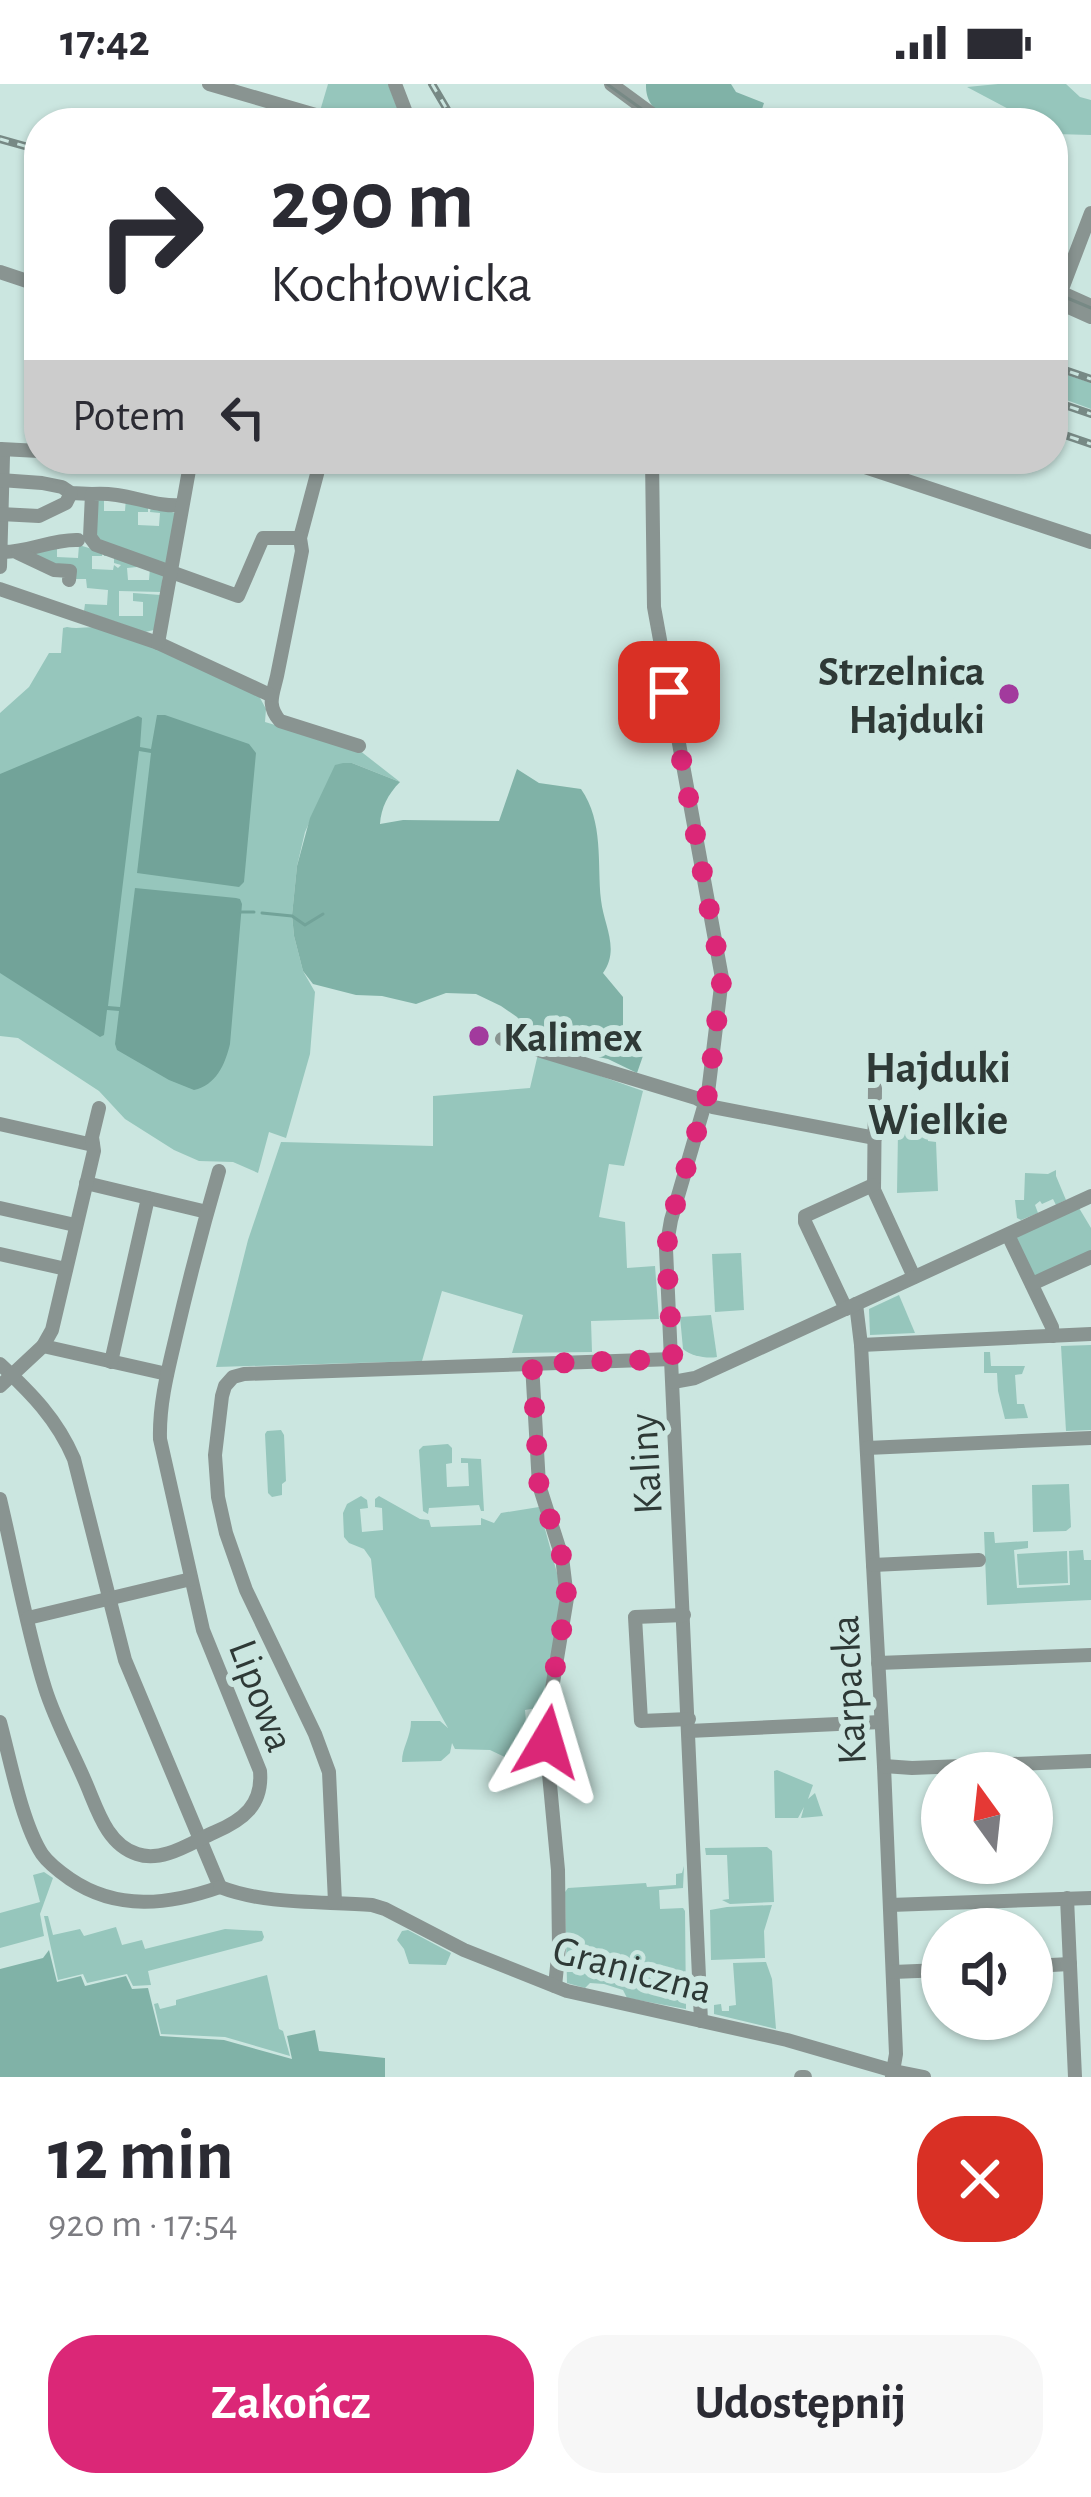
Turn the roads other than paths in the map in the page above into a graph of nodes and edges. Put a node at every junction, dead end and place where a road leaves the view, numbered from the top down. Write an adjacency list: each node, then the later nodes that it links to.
1 (209, 84): 3 (street)
2 (618, 86): 4 (street)
3 (292, 108)
4 (645, 108)
5 (1091, 213): 6 (street)
6 (1068, 268)
7 (0, 449): 12 (street)
8 (188, 474): 15 (street)
9 (317, 474): 17 (street)
10 (652, 474): 31 (street, Kaliny)
11 (886, 474): 19 (street)
12 (1, 480): 13 (street); 16 (street)
13 (70, 493): 14 (street); 16 (street)
14 (92, 494): 15 (street); 23 (street)
15 (182, 505): 23 (street)
16 (1, 514): 20 (street)
17 (300, 538): 23 (street); 27 (street)
18 (78, 540): 21 (street)
19 (1091, 542)
20 (1, 552): 21 (street); 22 (street)
21 (18, 553): 24 (street)
22 (0, 567)
23 (171, 572): 26 (street)
24 (70, 580)
25 (0, 589): 26 (street)
26 (158, 643): 27 (street)
27 (270, 695): 28 (street)
28 (359, 746)
29 (502, 1039): 31 (street)
30 (875, 1088): 34 (street)
31 (705, 1102): 34 (street); 56 (street, Kaliny)
32 (99, 1108): 35 (street)
33 (0, 1124): 35 (street)
34 (875, 1138): 38 (street)
35 (93, 1144): 37 (street)
36 (219, 1171): 42 (street, Lipowa)
37 (86, 1183): 39 (street); 44 (street)
38 (873, 1185): 49 (street); 51 (street, Karpacka)
39 (148, 1198): 42 (street); 57 (street)
40 (1087, 1198): 43 (street); 45 (street)
41 (0, 1208): 44 (street)
42 (207, 1212): 60 (street, Lipowa)
43 (1091, 1215)
44 (75, 1225): 48 (street)
45 (1009, 1235): 49 (street); 50 (street)
46 (0, 1254): 48 (street)
47 (1091, 1257): 50 (street)
48 (66, 1269): 55 (street)
49 (914, 1277): 51 (street)
50 (1032, 1284): 53 (street)
51 (851, 1307): 54 (street, Karpacka); 61 (street)
52 (1091, 1334): 53 (street)
53 (1053, 1336): 54 (street)
54 (861, 1345): 63 (street, Karpacka)
55 (43, 1346): 57 (street); 59 (street)
56 (673, 1359): 58 (street); 61 (street, Kaliny)
57 (111, 1362): 60 (street)
58 (532, 1364): 83 (street); 89 (street)
59 (4, 1374): 68 (street)
60 (167, 1375): 67 (street, Lipowa)
61 (673, 1382): 69 (street, Kaliny)
62 (1091, 1438): 63 (street)
63 (867, 1448): 66 (street, Karpacka)
64 (0, 1499): 70 (street, Lipowa)
65 (979, 1560): 66 (street)
66 (873, 1565): 72 (street, Karpacka)
67 (191, 1579): 68 (street); 79 (street, Lipowa)
68 (109, 1598): 70 (street); 79 (street)
69 (684, 1616): 75 (street, Kaliny); 75 (street)
70 (28, 1618): 79 (street, Lipowa)
71 (1091, 1654): 72 (street)
72 (878, 1663): 74 (street, Karpacka)
73 (0, 1722): 76 (street)
74 (881, 1722): 75 (street); 78 (street, Karpacka)
75 (689, 1725): 90 (street, Kaliny)
76 (4, 1752): 80 (street)
77 (1091, 1761): 78 (street)
78 (884, 1766): 84 (street, Karpacka)
79 (200, 1839): 80 (street)
80 (220, 1887): 83 (street, Graniczna)
81 (1067, 1898): 82 (street); 84 (street); 85 (street)
82 (1091, 1898)
83 (335, 1902): 89 (street, Graniczna)
84 (890, 1905): 88 (street, Karpacka)
85 (1070, 1964): 86 (street); 93 (street)
86 (1053, 1965)
87 (921, 1971): 88 (street)
88 (893, 1972): 91 (street, Karpacka)
89 (555, 1986): 90 (street, Graniczna)
90 (701, 2020): 91 (street, Graniczna)
91 (893, 2074): 92 (street, Graniczna)
92 (924, 2077)
93 (1075, 2077)

